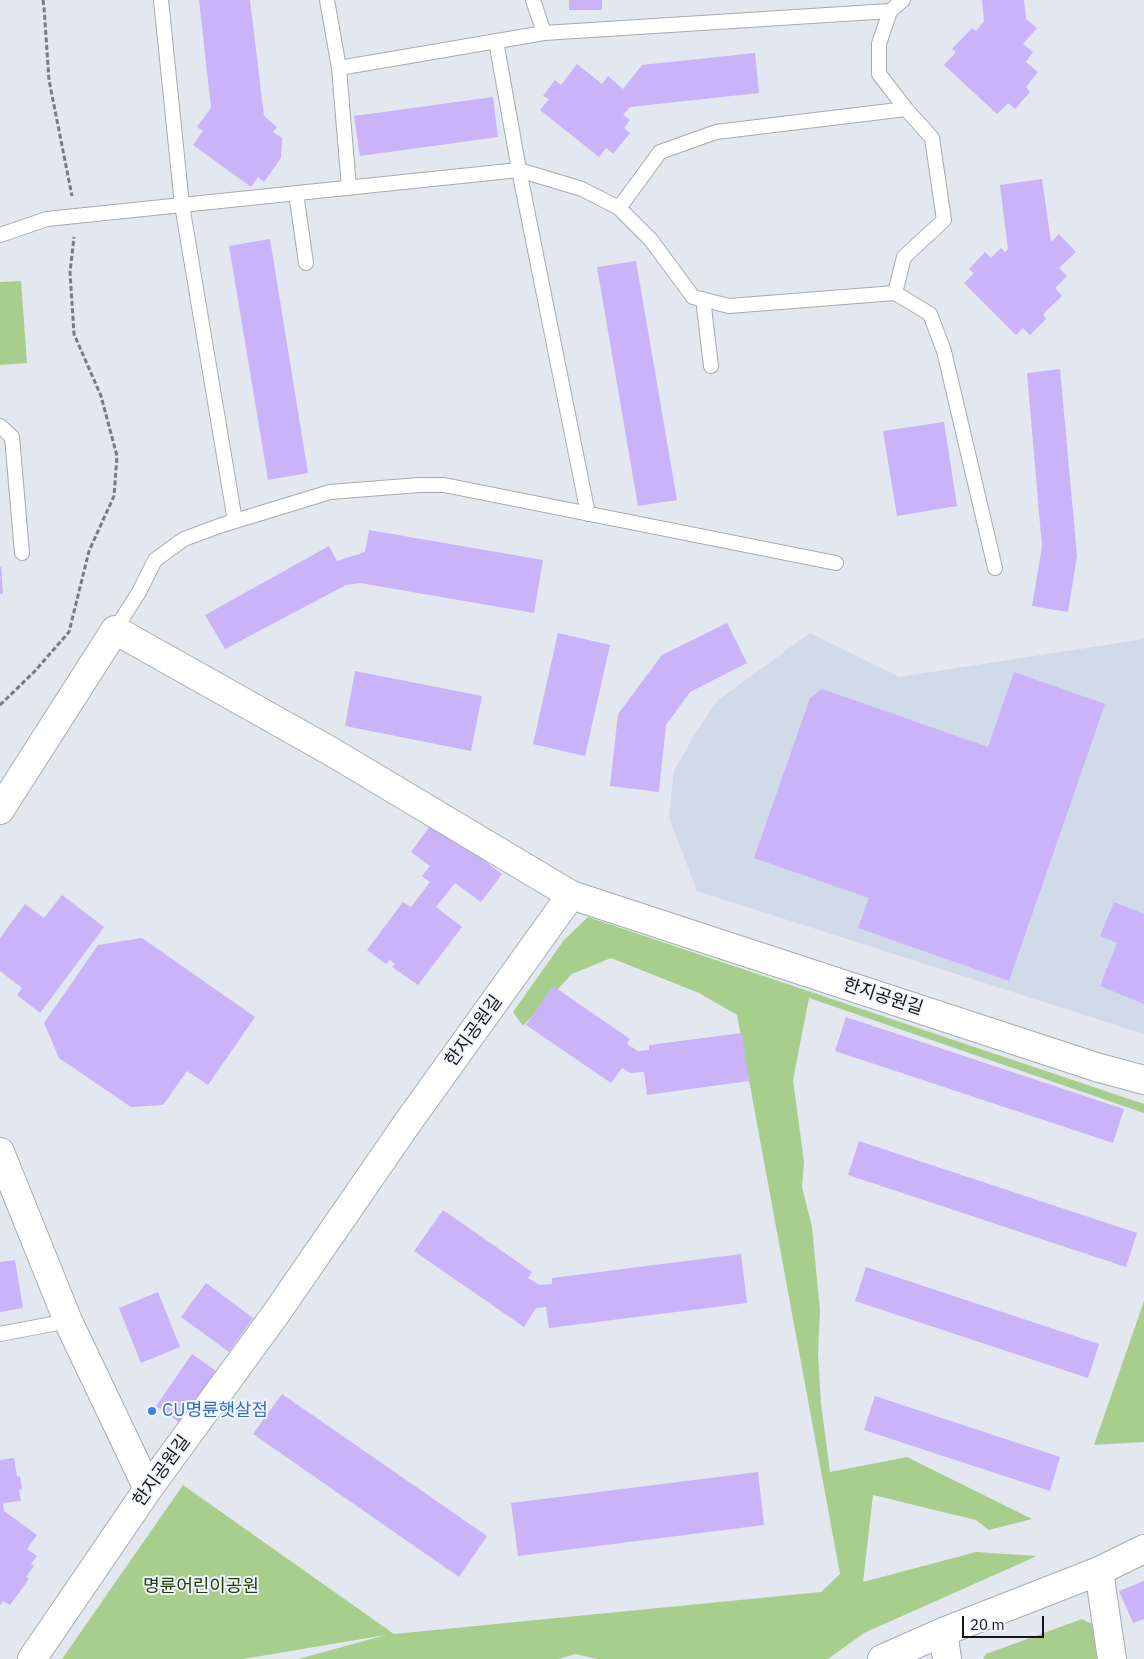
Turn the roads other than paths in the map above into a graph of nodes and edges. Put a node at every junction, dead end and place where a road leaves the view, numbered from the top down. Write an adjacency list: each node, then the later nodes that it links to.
1 (161, 0): 13 (lane)
2 (328, 0): 8 (lane)
3 (533, 0): 6 (lane)
4 (903, 0): 5 (lane)
5 (890, 11): 6 (lane); 9 (lane)
6 (544, 33): 7 (lane)
7 (496, 41): 8 (lane); 10 (lane)
8 (339, 68): 11 (lane)
9 (906, 109): 14 (lane); 17 (lane)
10 (519, 170): 11 (lane); 14 (lane); 21 (lane)
11 (349, 188): 12 (lane)
12 (296, 193): 13 (lane); 16 (lane)
13 (182, 205): 15 (lane); 22 (lane)
14 (619, 208): 18 (lane)
15 (0, 235)
16 (306, 263)
17 (896, 293): 18 (lane); 25 (lane)
18 (703, 299): 19 (lane)
19 (711, 366)
20 (0, 426): 23 (lane)
21 (588, 514): 22 (lane); 24 (lane)
22 (235, 521): 26 (lane)
23 (22, 553)
24 (836, 563)
25 (995, 568)
26 (114, 630): 27 (street); 28 (street)
27 (0, 810)
28 (571, 895): 29 (street, 한지공원길); 33 (street, 한지공원길)
29 (1144, 1080)
30 (0, 1152): 31 (street)
31 (68, 1321): 32 (lane); 33 (street)
32 (0, 1334)
33 (148, 1489): 37 (street, 한지공원길)
34 (1144, 1549): 35 (street)
35 (1099, 1571): 36 (street); 40 (street)
36 (943, 1632): 38 (street); 39 (street)
37 (32, 1659)
38 (882, 1659)
39 (947, 1659)
40 (1112, 1659)

